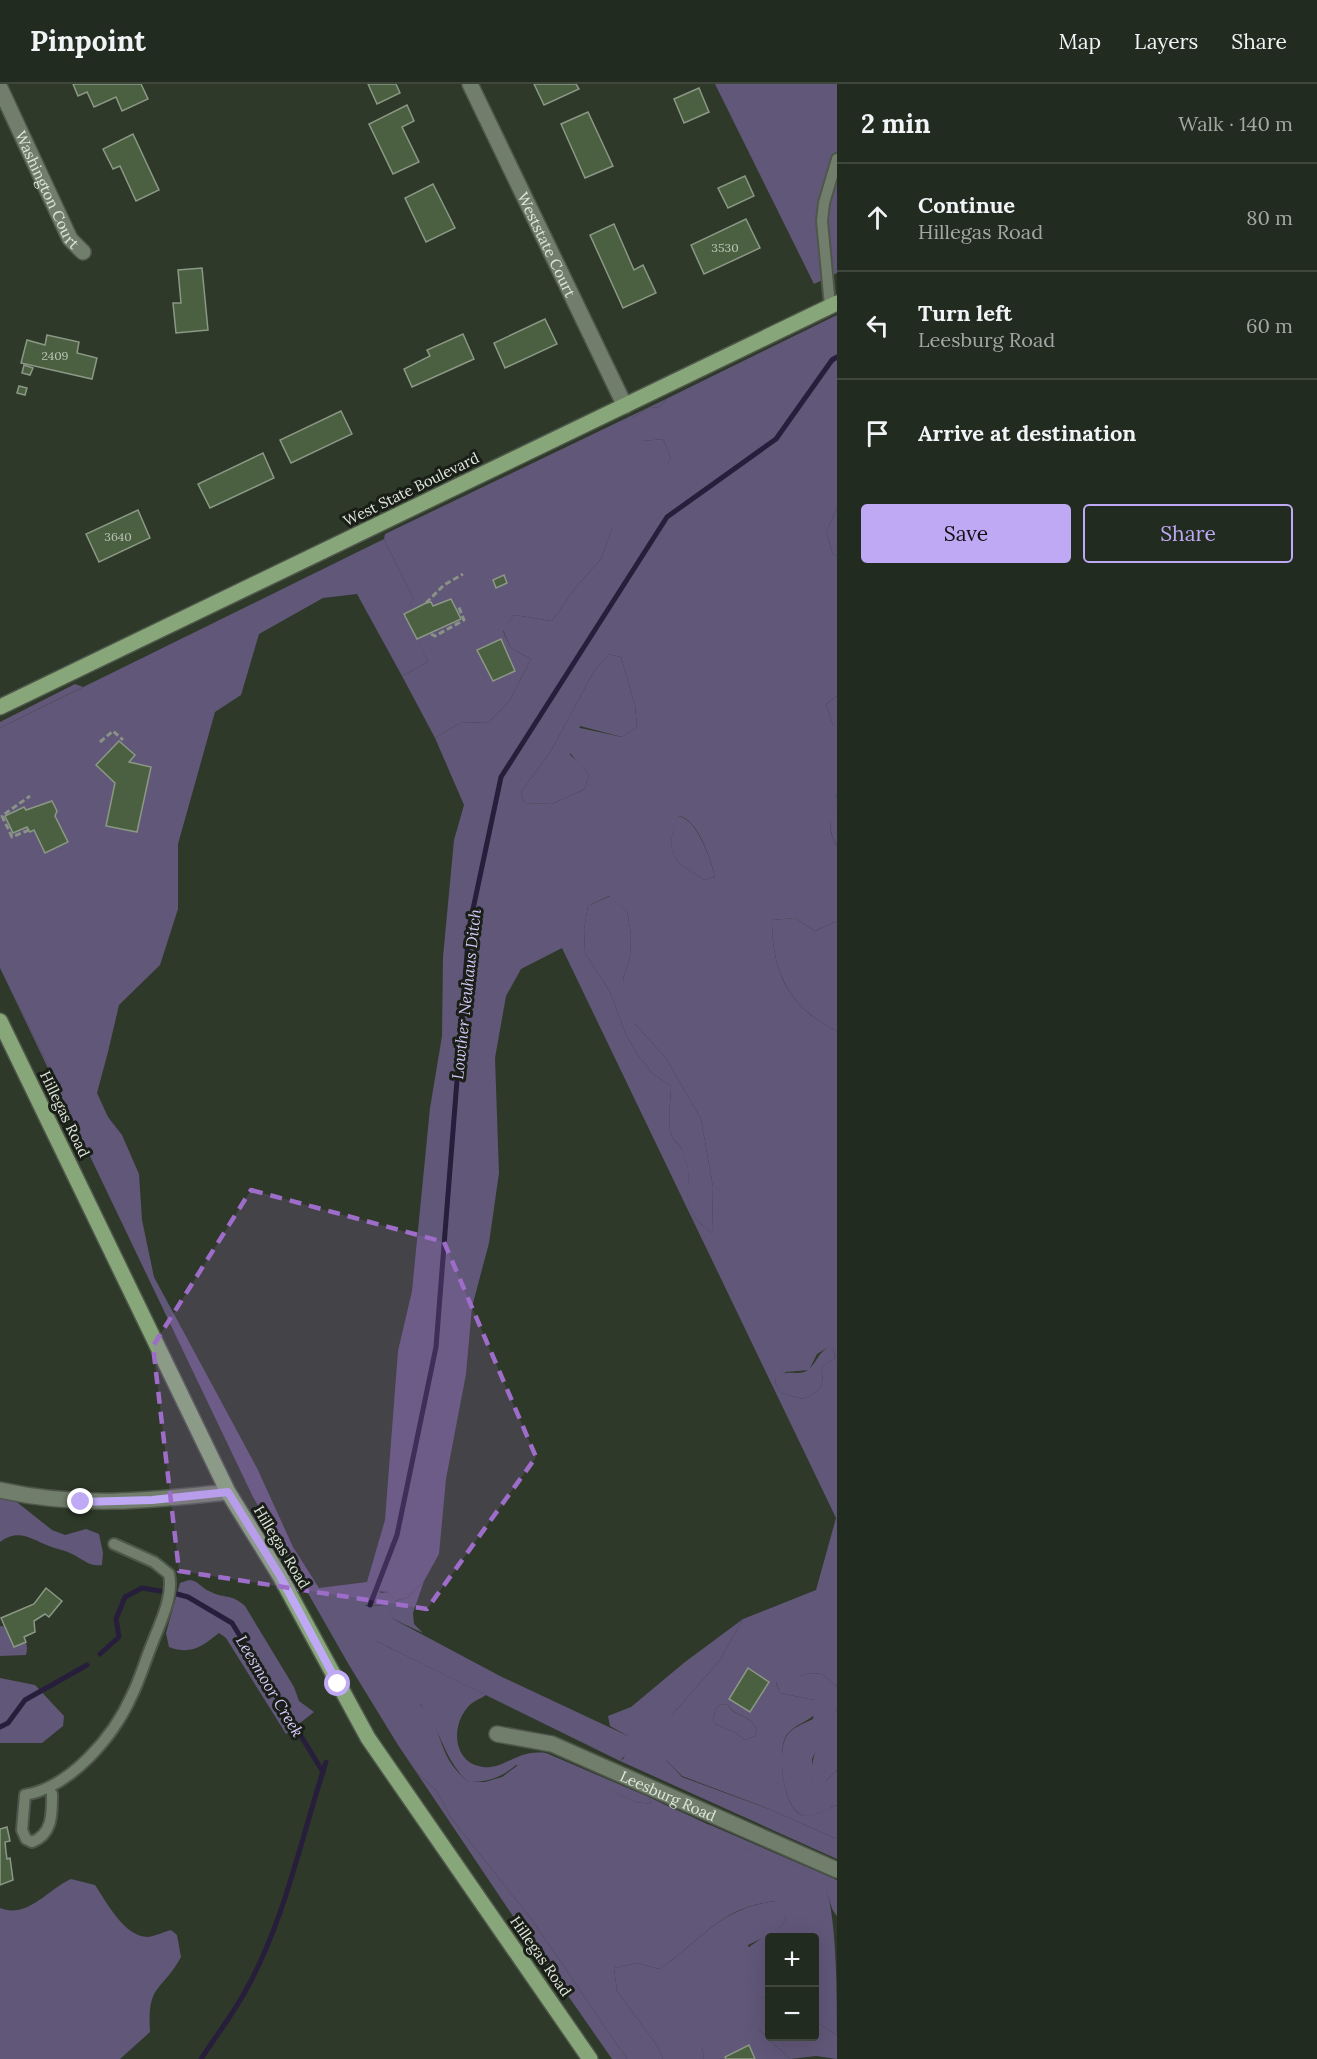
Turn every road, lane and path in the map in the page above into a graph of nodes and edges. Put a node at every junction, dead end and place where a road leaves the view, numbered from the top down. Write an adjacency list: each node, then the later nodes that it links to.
1 (470, 84): 6 (street, Weststate Court)
2 (1, 92): 4 (street, Washington Court)
3 (837, 159): 5 (lane)
4 (82, 252)
5 (833, 305): 6 (main road, West State Boulevard)
6 (624, 406): 11 (main road, West State Boulevard)
7 (463, 574): 8 (path)
8 (426, 603)
9 (458, 605): 10 (path)
10 (431, 634)
11 (0, 708)
12 (123, 740): 13 (path)
13 (100, 742)
14 (30, 796): 15 (path)
15 (29, 830)
16 (0, 1021): 18 (main road, Hillegas Road)
17 (0, 1490): 18 (street)
18 (228, 1492): 23 (main road, Hillegas Road)
19 (114, 1544): 21 (lane)
20 (497, 1734): 22 (street, Leesburg Road)
21 (52, 1794)
22 (837, 1870)
23 (590, 2059)

